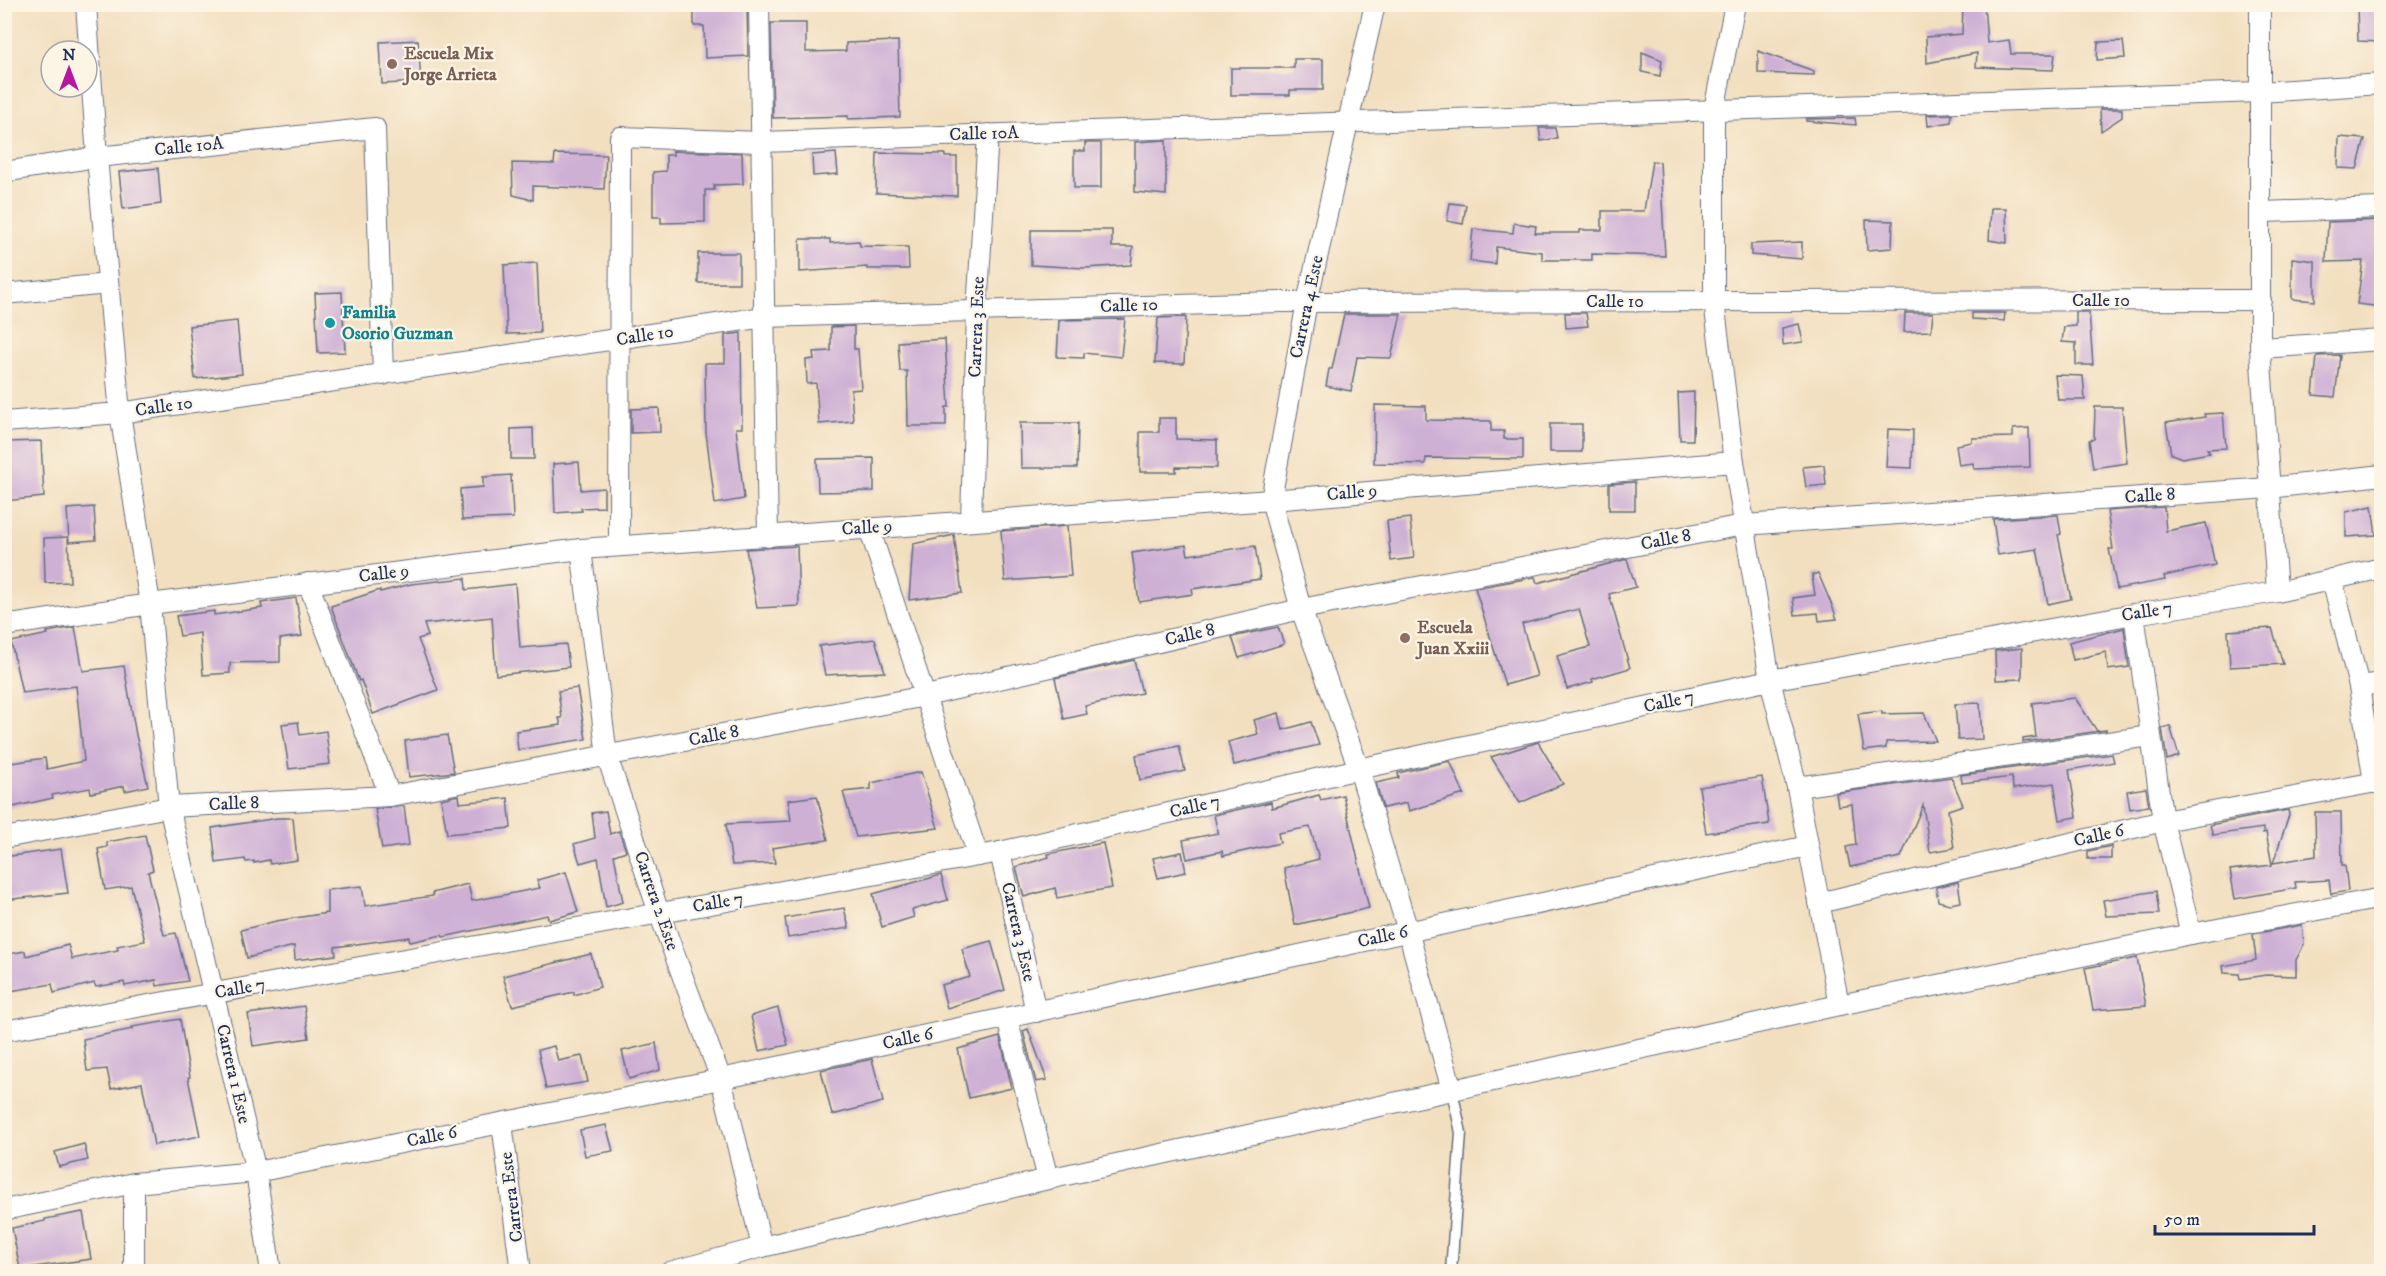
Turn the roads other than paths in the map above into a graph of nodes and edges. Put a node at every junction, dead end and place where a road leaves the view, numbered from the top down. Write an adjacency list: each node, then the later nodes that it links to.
1 (86, 4): 12 (street, Carrera 1 Este)
2 (759, 4): 11 (street)
3 (1375, 4): 9 (street, Carrera 4 Este)
4 (1735, 4): 8 (street)
5 (2260, 4): 7 (street)
6 (2382, 84): 7 (street, Calle 10A)
7 (2260, 92): 8 (street, Calle 10A); 15 (street)
8 (1714, 110): 9 (street, Calle 10A); 19 (street)
9 (1348, 121): 10 (street, Calle 10A); 20 (street, Carrera 4 Este)
10 (988, 134): 11 (street, Calle 10A); 21 (street, Carrera 3 Este)
11 (761, 142): 22 (street); 23 (street, Calle 10A)
12 (97, 157): 13 (street, Calle 10A); 16 (street, Carrera 1 Este); 26 (street, Calle 10A)
13 (4, 172)
14 (2382, 208): 15 (street)
15 (2261, 212): 18 (street)
16 (108, 284): 17 (street); 27 (street, Carrera 1 Este)
17 (4, 294)
18 (2261, 300): 19 (street, Calle 10); 25 (street)
19 (1714, 301): 20 (street, Calle 10); 29 (street)
20 (1307, 302): 21 (street, Calle 10); 32 (street, Carrera 4 Este)
21 (977, 311): 22 (street, Calle 10); 33 (street, Carrera 3 Este)
22 (764, 317): 23 (street, Calle 10); 36 (street)
23 (619, 340): 26 (street, Calle 10); 37 (street)
24 (2382, 340): 25 (street)
25 (2260, 348): 31 (street)
26 (383, 375): 27 (street, Calle 10)
27 (120, 413): 28 (street, Calle 10); 43 (street, Carrera 1 Este)
28 (4, 422)
29 (1734, 462): 32 (street, Calle 9); 34 (street)
30 (2382, 475): 31 (street, Calle 8)
31 (2269, 488): 34 (street, Calle 8); 42 (street)
32 (1271, 500): 33 (street, Calle 9); 44 (street, Carrera 4 Este)
33 (971, 521): 35 (street, Calle 9)
34 (1743, 525): 44 (street, Calle 8); 47 (street)
35 (869, 528): 36 (street, Calle 9); 50 (street)
36 (768, 537): 37 (street, Calle 9)
37 (619, 546): 38 (street, Calle 9)
38 (581, 549): 41 (street, Calle 9); 52 (street, Carrera 2 Este)
39 (2382, 568): 40 (street, Calle 7)
40 (2332, 579): 42 (street, Calle 7); 49 (street)
41 (308, 583): 43 (street, Calle 9); 56 (street)
42 (2277, 592): 45 (street, Calle 7)
43 (150, 604): 46 (street, Calle 9); 57 (street, Carrera 1 Este)
44 (1301, 609): 50 (street, Calle 8); 53 (street, Carrera 4 Este)
45 (2134, 614): 47 (street, Calle 7); 51 (street)
46 (4, 626)
47 (1770, 680): 53 (street, Calle 7); 55 (street)
48 (2382, 683): 49 (street)
49 (2359, 686): 54 (street)
50 (926, 696): 52 (street, Calle 8); 62 (street)
51 (2150, 736): 55 (street); 58 (street)
52 (607, 756): 56 (street, Calle 8); 65 (street, Carrera 2 Este)
53 (1359, 769): 61 (street, Calle 7); 66 (street, Carrera 4 Este)
54 (2378, 782): 58 (street, Calle 6)
55 (1797, 787): 60 (street)
56 (390, 795): 57 (street, Calle 8)
57 (169, 807): 59 (street, Calle 8); 68 (street, Carrera 1 Este)
58 (2163, 821): 64 (street, Calle 6); 67 (street)
59 (4, 838)
60 (1808, 846): 64 (street); 66 (street, Calle 6)
61 (1000, 852): 62 (street, Calle 7); 70 (street, Carrera 3 Este)
62 (978, 856): 65 (street, Calle 7)
63 (2382, 898): 67 (street)
64 (1819, 903): 69 (street)
65 (659, 913): 68 (street, Calle 7); 73 (street, Carrera 2 Este)
66 (1408, 931): 70 (street, Calle 6); 74 (street, Carrera 4 Este)
67 (2191, 934): 69 (street)
68 (215, 993): 72 (street, Calle 7); 76 (street, Carrera 1 Este)
69 (1839, 1005): 74 (street)
70 (1036, 1012): 71 (street, Calle 6)
71 (1007, 1018): 73 (street, Calle 6); 77 (street)
72 (4, 1031)
73 (721, 1078): 75 (street, Calle 6); 80 (street, Carrera 2 Este)
74 (1452, 1090): 77 (street); 85 (lane)
75 (502, 1123): 76 (street, Calle 6); 83 (street, Carrera Este)
76 (256, 1172): 78 (street, Calle 6); 82 (street, Carrera 1 Este)
77 (1048, 1179): 80 (street)
78 (134, 1183): 79 (street, Calle 6); 81 (street)
79 (4, 1210)
80 (762, 1247): 84 (street)
81 (134, 1272)
82 (271, 1272)
83 (521, 1272)
84 (670, 1272)
85 (1451, 1272)

